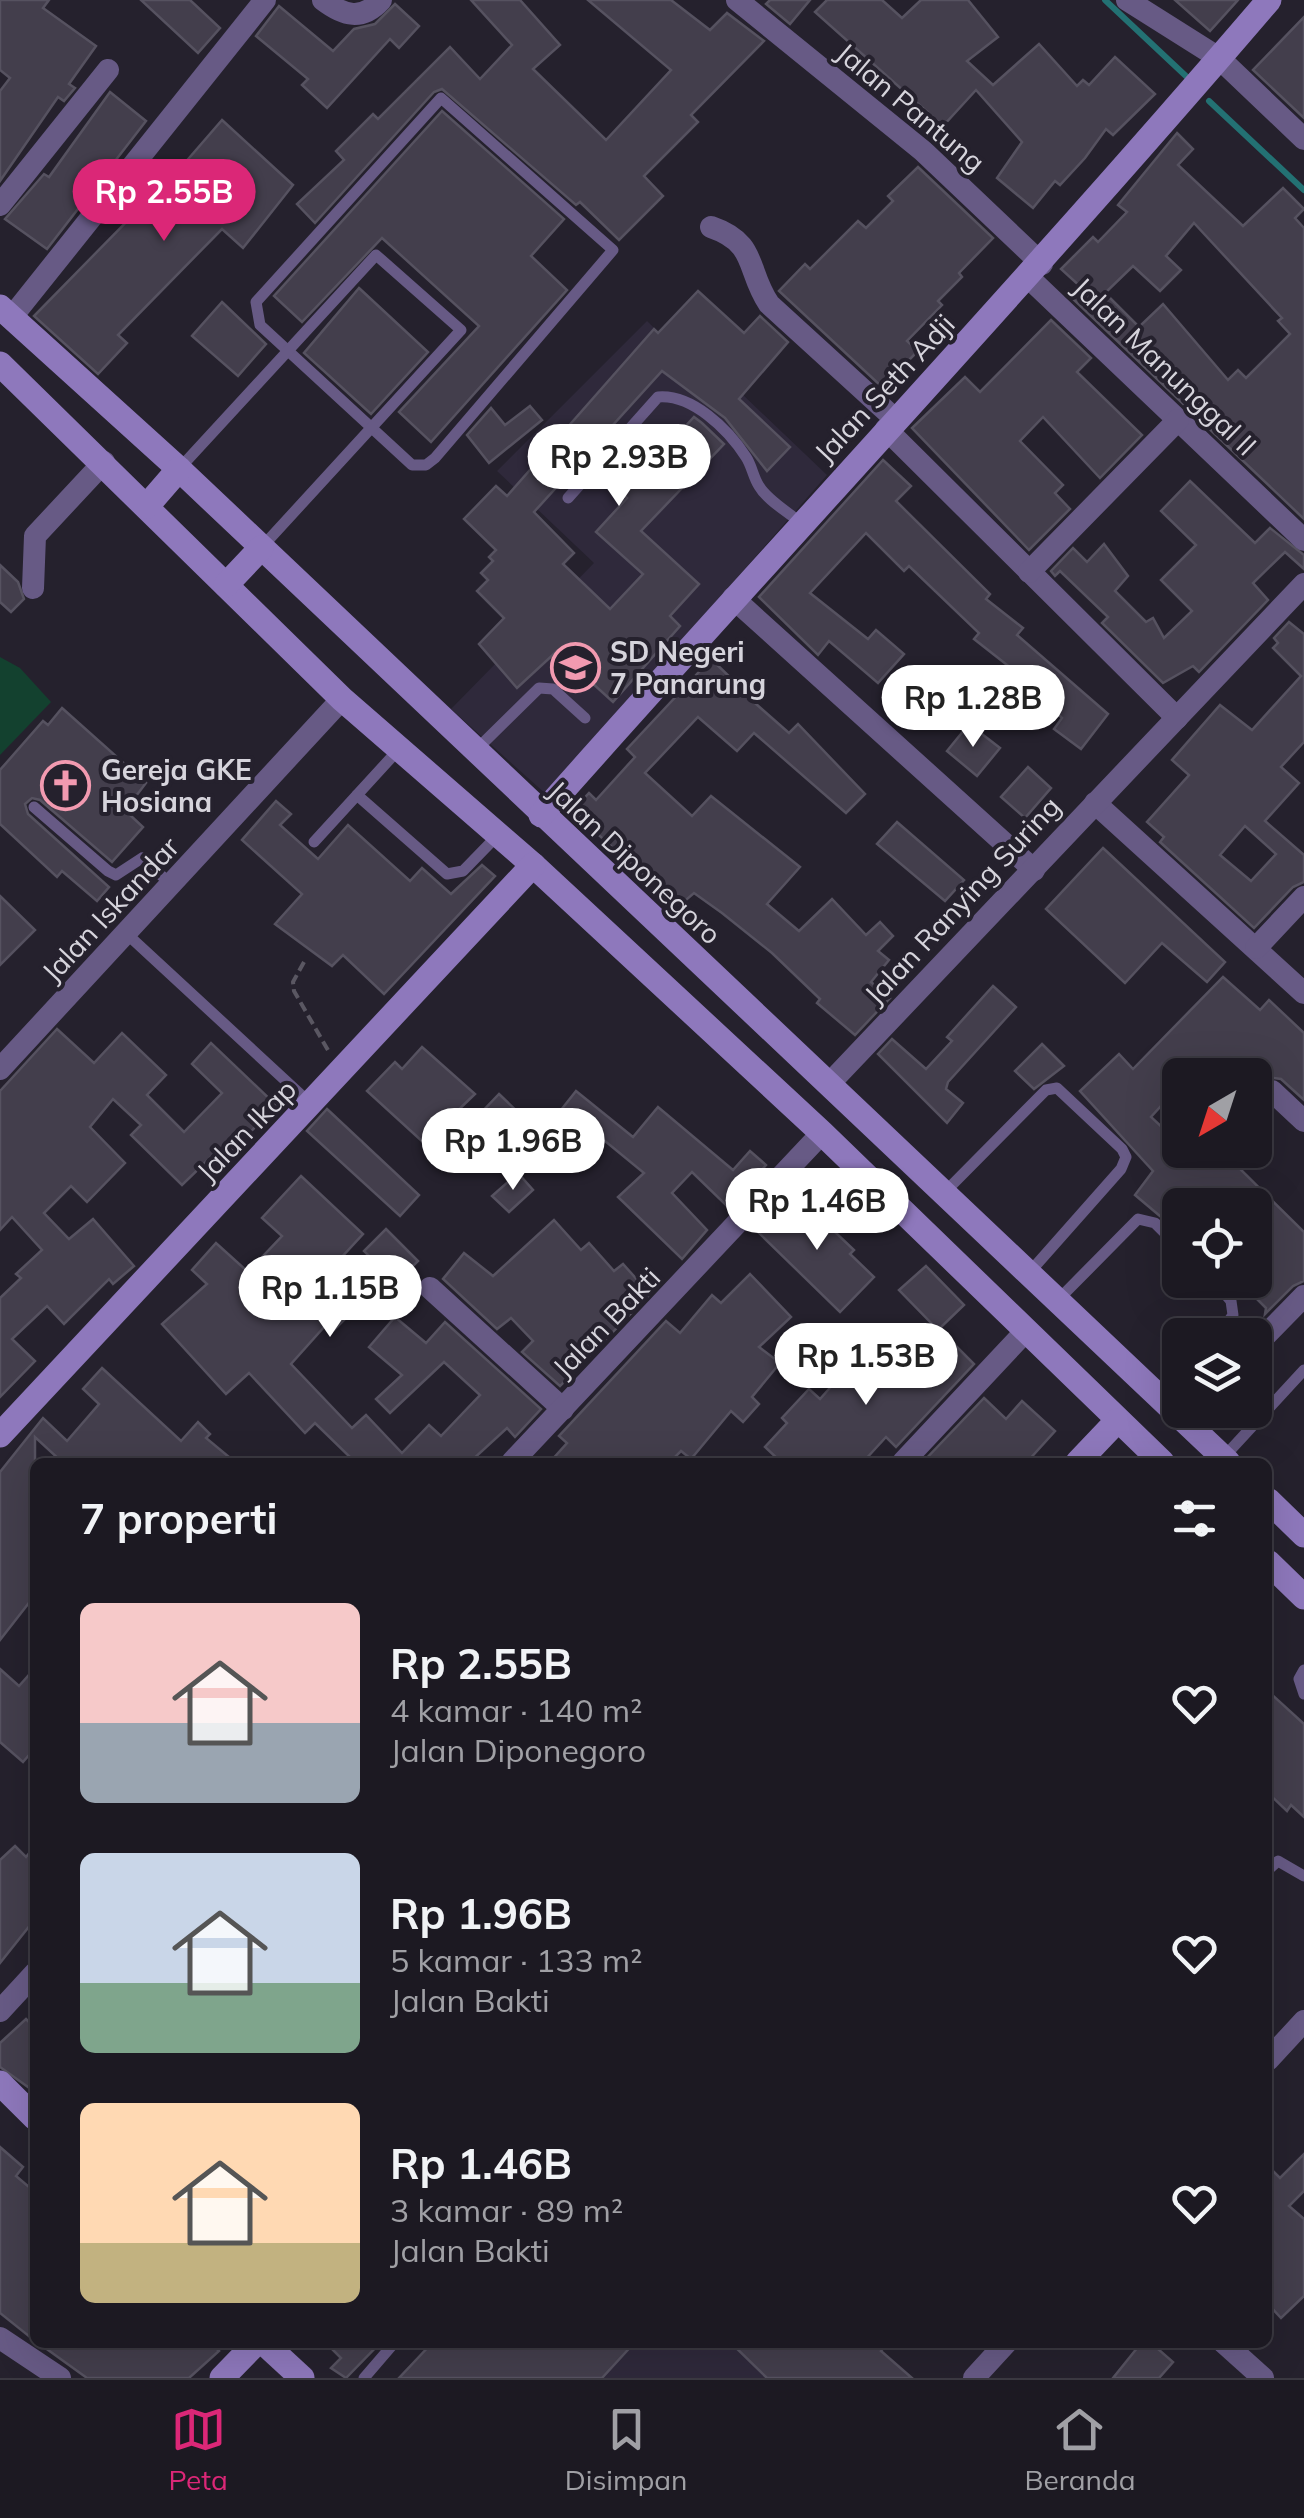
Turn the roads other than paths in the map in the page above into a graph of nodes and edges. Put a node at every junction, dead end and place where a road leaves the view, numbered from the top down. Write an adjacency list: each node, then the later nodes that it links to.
1 (265, 0): 13 (street)
2 (323, 0): 3 (street)
3 (381, 0)
4 (737, 0): 12 (street, Jalan Pantung)
5 (1127, 0): 8 (street)
6 (1268, 0): 8 (main road, Jalan Seth Adji)
7 (108, 70): 10 (street)
8 (1209, 70): 9 (street); 12 (main road, Jalan Seth Adji)
9 (1304, 139)
10 (0, 204)
11 (711, 227): 17 (street)
12 (1035, 271): 16 (street, Jalan Manunggal II); 17 (main road, Jalan Seth Adji)
13 (6, 313): 20 (main road, Jalan Diponegoro)
14 (287, 352): 18 (lane); 18 (lane); 18 (lane); 20 (lane)
15 (0, 364): 19 (main road)
16 (1178, 420): 24 (street, Jalan Manunggal II); 26 (street)
17 (891, 424): 23 (main road, Jalan Seth Adji); 26 (street)
18 (372, 426): 25 (lane)
19 (104, 462): 22 (main road); 29 (street)
20 (179, 470): 22 (main road); 25 (main road, Jalan Diponegoro)
21 (568, 498): 23 (lane)
22 (147, 506): 28 (main road)
23 (801, 523): 30 (main road, Jalan Seth Adji)
24 (1304, 540)
25 (261, 548): 28 (main road); 35 (main road, Jalan Diponegoro)
26 (1029, 572): 33 (street)
27 (1304, 584): 33 (street, Jalan Ranying Suring)
28 (226, 585): 31 (main road)
29 (32, 588)
30 (734, 598): 39 (main road, Jalan Seth Adji); 43 (street)
31 (342, 699): 34 (main road); 44 (street, Jalan Iskandar)
32 (585, 718): 35 (lane)
33 (1176, 718): 37 (street, Jalan Ranying Suring)
34 (400, 748): 36 (lane); 40 (main road)
35 (476, 750): 39 (main road, Jalan Diponegoro)
36 (357, 795): 40 (lane); 41 (lane)
37 (1096, 803): 43 (street, Jalan Ranying Suring); 47 (street)
38 (34, 807): 44 (lane)
39 (541, 816): 50 (main road, Jalan Diponegoro)
40 (498, 834): 42 (main road)
41 (314, 842)
42 (533, 865): 52 (main road, Jalan Ikap); 54 (main road)
43 (1034, 870): 50 (street, Jalan Ranying Suring)
44 (173, 886): 46 (street, Jalan Iskandar)
45 (1304, 897): 47 (street)
46 (128, 935): 49 (street, Jalan Iskandar); 52 (lane)
47 (1256, 948): 48 (street)
48 (1304, 993)
49 (0, 1069)
50 (828, 1084): 55 (main road, Jalan Diponegoro)
51 (1272, 1091): 53 (street)
52 (312, 1106): 68 (main road, Jalan Ikap)
53 (1304, 1121)
54 (822, 1133): 62 (main road); 65 (street, Jalan Bakti)
55 (945, 1192): 57 (main road, Jalan Diponegoro); 57 (lane)
56 (1162, 1231): 60 (lane)
57 (1029, 1272): 60 (main road, Jalan Diponegoro)
58 (430, 1288): 65 (street)
59 (1304, 1296): 61 (street)
60 (1057, 1300): 64 (main road, Jalan Diponegoro)
61 (1272, 1329)
62 (1024, 1333): 66 (main road); 70 (street)
63 (1304, 1370): 74 (lane)
64 (1162, 1399)
65 (563, 1410): 69 (street, Jalan Bakti)
66 (1117, 1421): 71 (main road); 72 (main road)
67 (1199, 1428): 73 (main road, Jalan Diponegoro)
68 (0, 1435)
69 (516, 1458)
70 (907, 1458)
71 (1082, 1458)
72 (1152, 1458)
73 (1223, 1458)
74 (1227, 1458)
75 (1272, 1504): 76 (main road)
76 (1304, 1535)
77 (1272, 1566): 78 (main road)
78 (1304, 1597)
79 (1304, 1670): 80 (lane)
80 (1304, 1694)
81 (1272, 1866): 82 (lane)
82 (1304, 1876)
83 (30, 1978): 84 (street)
84 (0, 2011)
85 (1304, 2021): 86 (street)
86 (1272, 2056)
87 (0, 2083): 88 (main road)
88 (30, 2113)
89 (0, 2338): 95 (street)
90 (254, 2348): 96 (main road)
91 (267, 2348): 97 (main road)
92 (390, 2348): 98 (lane)
93 (1002, 2348): 99 (street)
94 (1229, 2348): 100 (street)
95 (60, 2378)
96 (222, 2378)
97 (302, 2378)
98 (364, 2378)
99 (974, 2378)
100 (1263, 2378)

